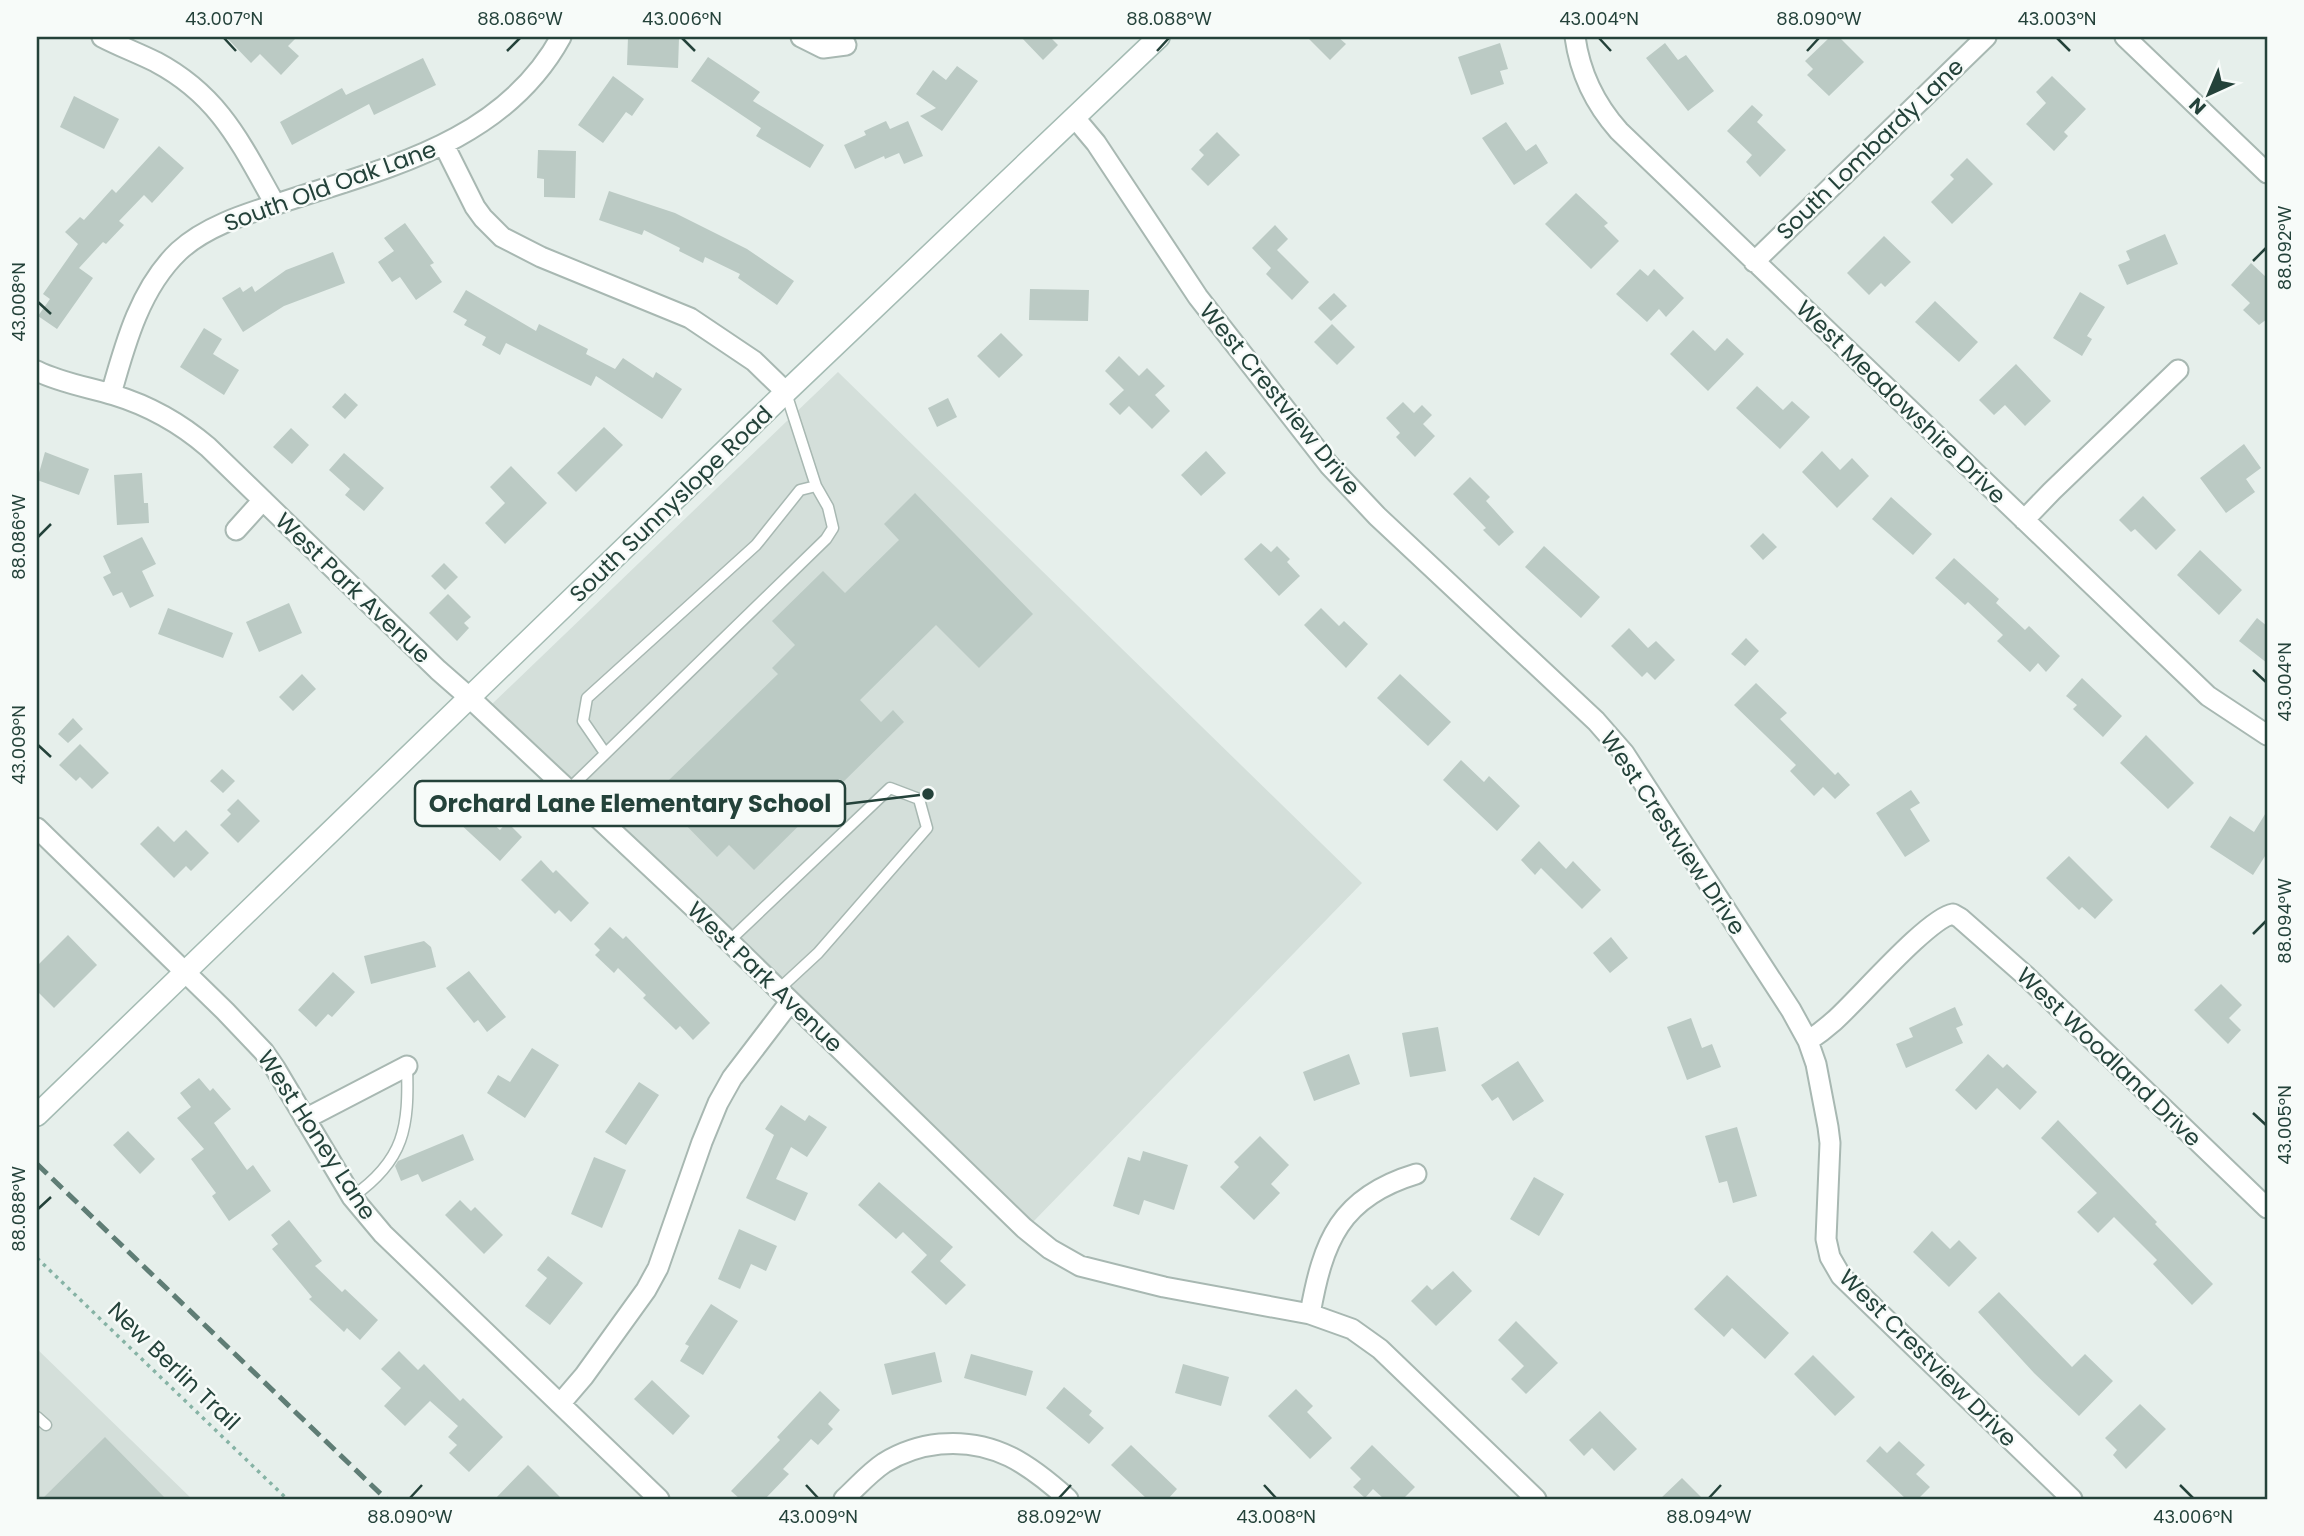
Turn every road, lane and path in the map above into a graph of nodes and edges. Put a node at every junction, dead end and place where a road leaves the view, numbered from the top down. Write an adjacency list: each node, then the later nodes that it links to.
1 (102, 37): 12 (street)
2 (561, 37): 10 (street, South Old Oak Lane)
3 (801, 37): 8 (street)
4 (1159, 37): 9 (street, South Sunnyslope Road)
5 (1575, 37): 13 (street, West Meadowshire Drive)
6 (1986, 37): 13 (street, South Lombardy Lane)
7 (2126, 37): 11 (street)
8 (846, 46)
9 (1075, 118): 16 (street, South Sunnyslope Road); 30 (street, West Crestview Drive)
10 (444, 145): 12 (street, South Old Oak Lane); 16 (street)
11 (2267, 173)
12 (275, 204): 17 (street, South Old Oak Lane)
13 (1754, 262): 20 (street, West Meadowshire Drive)
14 (37, 370): 17 (street, West Park Avenue)
15 (2178, 370): 20 (street)
16 (786, 393): 18 (lane); 22 (street, South Sunnyslope Road)
17 (111, 394): 19 (street, West Park Avenue)
18 (816, 486): 24 (lane); 24 (lane)
19 (263, 500): 21 (street); 22 (street, West Park Avenue)
20 (2024, 520): 23 (street, West Meadowshire Drive)
21 (236, 530)
22 (470, 698): 25 (street, West Park Avenue); 28 (street, South Sunnyslope Road)
23 (2267, 736)
24 (603, 749): 25 (lane)
25 (569, 789): 27 (street, West Park Avenue)
26 (37, 828): 28 (street, West Honey Lane)
27 (729, 941): 29 (street, West Park Avenue); 29 (lane)
28 (185, 972): 32 (street, South Sunnyslope Road); 33 (street, West Honey Lane)
29 (784, 996): 38 (street, West Park Avenue); 39 (street)
30 (1808, 1041): 36 (street, West Woodland Drive); 47 (street, West Crestview Drive)
31 (407, 1066): 33 (street); 35 (lane)
32 (37, 1115)
33 (305, 1119): 35 (street, West Honey Lane)
34 (1416, 1174): 38 (street)
35 (352, 1196): 39 (street, West Honey Lane)
36 (2267, 1208)
37 (37, 1258): 42 (path, New Berlin Trail)
38 (1310, 1314): 46 (street, West Park Avenue)
39 (560, 1404): 43 (street, West Honey Lane)
40 (37, 1417): 41 (lane)
41 (46, 1425)
42 (287, 1499)
43 (659, 1499)
44 (844, 1499): 45 (street)
45 (1068, 1499)
46 (1536, 1499)
47 (2072, 1499)

